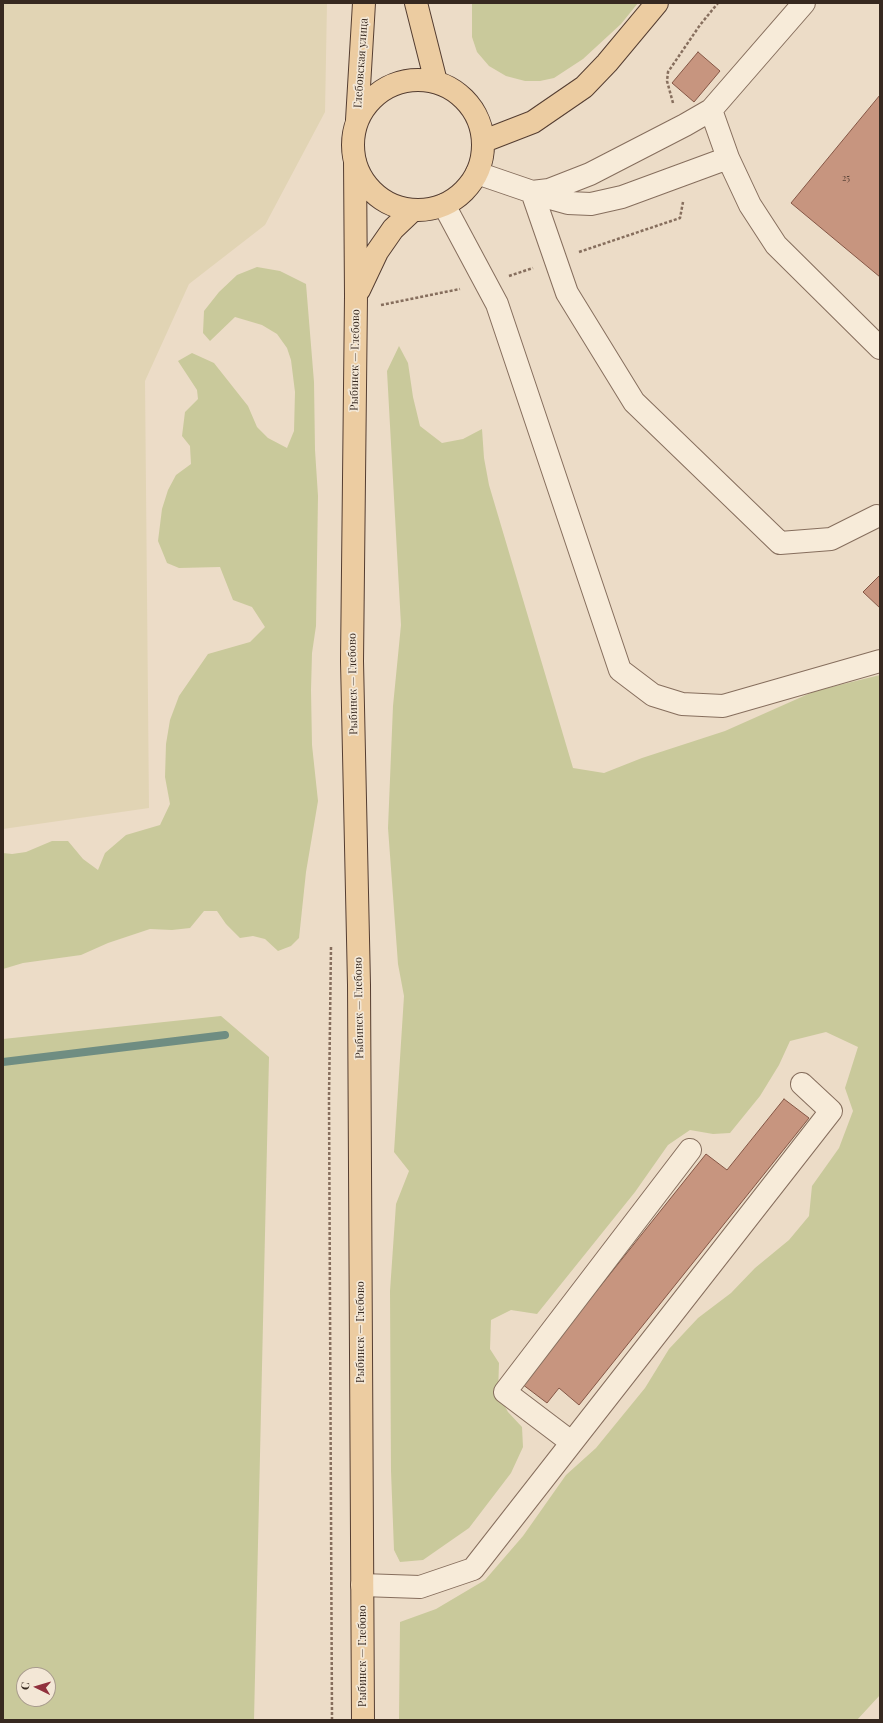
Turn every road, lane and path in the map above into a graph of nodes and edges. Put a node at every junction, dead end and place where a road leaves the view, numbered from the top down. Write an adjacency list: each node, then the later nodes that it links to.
1 (364, 3): 9 (main road, Глебовская улица)
2 (416, 3): 7 (main road)
3 (657, 3): 10 (main road)
4 (718, 3): 6 (path)
5 (804, 3): 8 (street)
6 (700, 25)
7 (436, 82): 9 (main road); 10 (main road)
8 (711, 110): 11 (street); 14 (street)
9 (357, 122): 12 (main road)
10 (484, 141): 13 (main road)
11 (728, 158): 14 (street); 18 (street)
12 (355, 161): 16 (main road); 17 (main road, Рыбинск — Глебово)
13 (477, 173): 14 (street); 15 (main road)
14 (532, 192): 19 (street)
15 (444, 205): 16 (main road); 20 (street)
16 (412, 210): 17 (main road, Рыбинск — Глебово)
17 (356, 296): 24 (main road, Рыбинск — Глебово)
18 (880, 348)
19 (878, 516)
20 (880, 661)
21 (802, 1084): 23 (street)
22 (690, 1150): 23 (street)
23 (571, 1442): 24 (street)
24 (362, 1585): 25 (main road, Рыбинск — Глебово)
25 (363, 1720)

